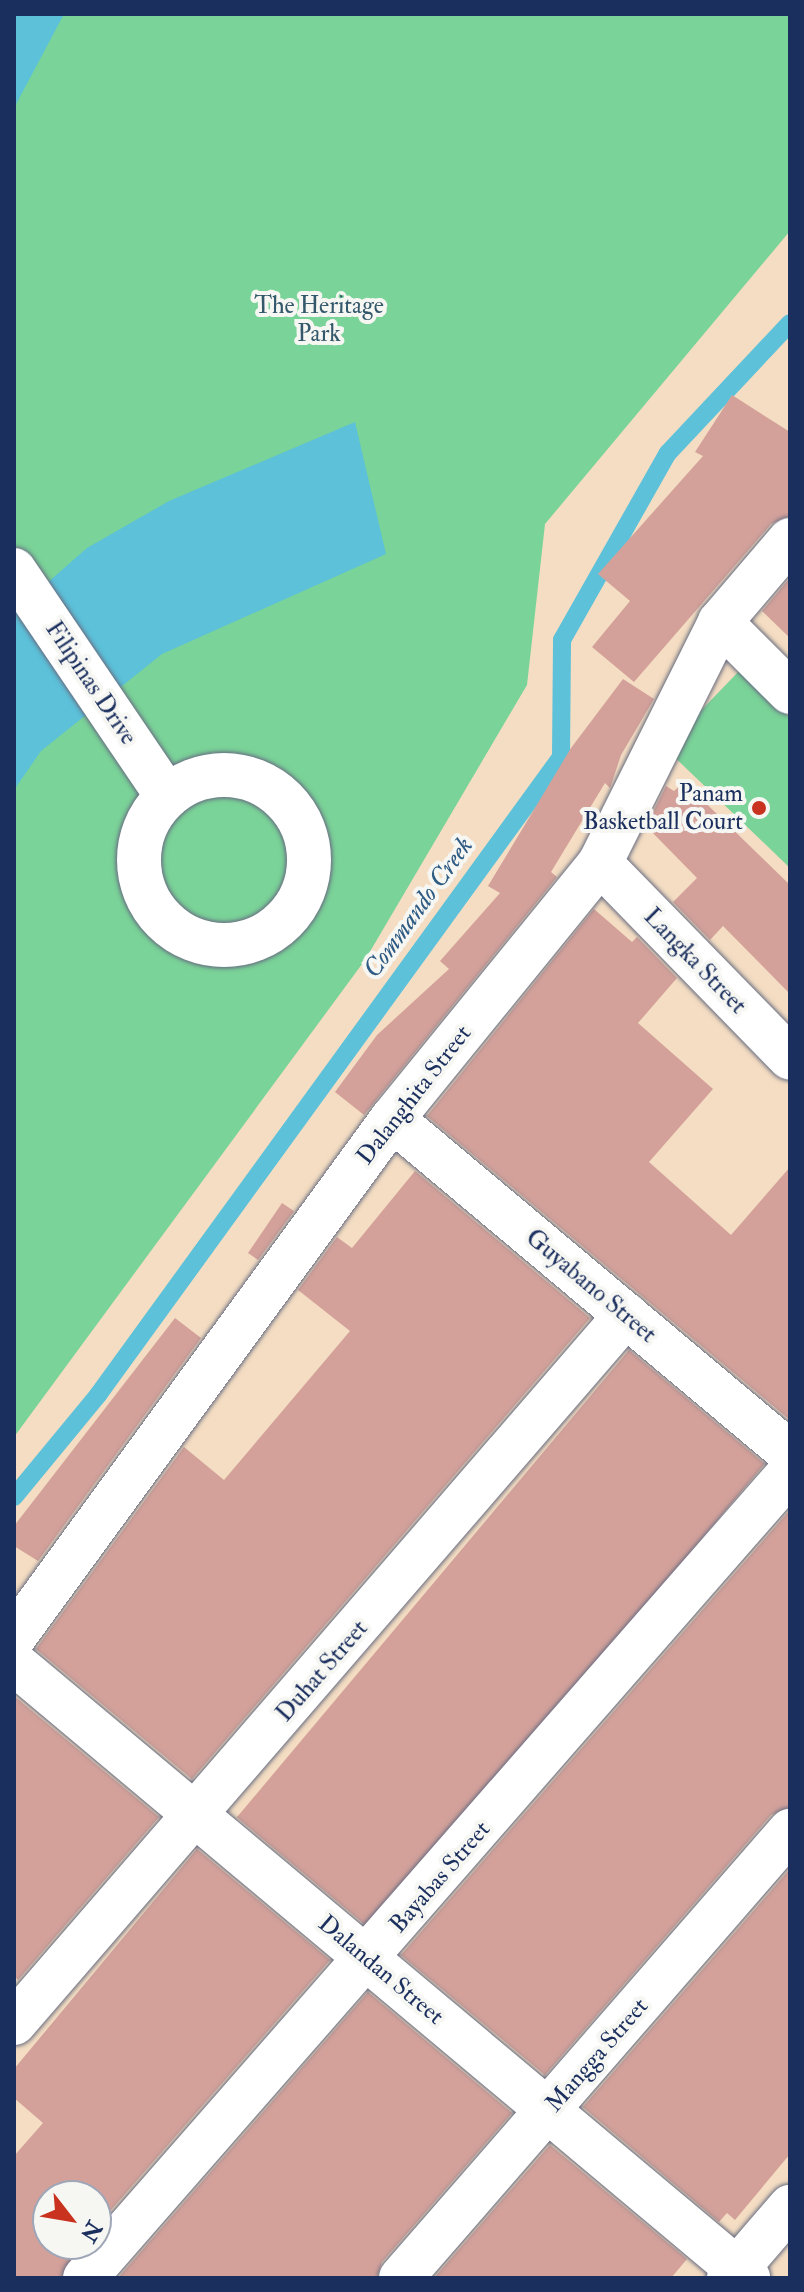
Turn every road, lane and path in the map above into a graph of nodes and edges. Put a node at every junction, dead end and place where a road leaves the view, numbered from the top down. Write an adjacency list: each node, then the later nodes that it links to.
1 (790, 540): 3 (street, Dalanghita Street)
2 (14, 570): 5 (street, Filipinas Drive)
3 (720, 622): 4 (street); 6 (street, Dalanghita Street)
4 (790, 692)
5 (160, 785)
6 (600, 863): 7 (street, Langka Street); 8 (street, Dalanghita Street)
7 (790, 1058)
8 (392, 1119): 9 (street, Guyabano Street); 12 (street, Dalanghita Street)
9 (626, 1315): 10 (street, Guyabano Street); 14 (street, Duhat Street)
10 (790, 1453)
11 (790, 1472): 16 (street, Bayabas Street)
12 (14, 1637)
13 (14, 1663): 14 (street, Dalandan Street)
14 (198, 1816): 16 (street, Dalandan Street); 17 (street, Duhat Street)
15 (790, 1831): 18 (street, Mangga Street)
16 (369, 1959): 18 (street, Dalandan Street); 21 (street, Bayabas Street)
17 (14, 2023)
18 (549, 2111): 20 (street, Dalandan Street); 22 (street, Mangga Street)
19 (790, 2207): 20 (street)
20 (738, 2275)
21 (85, 2278)
22 (401, 2278)

